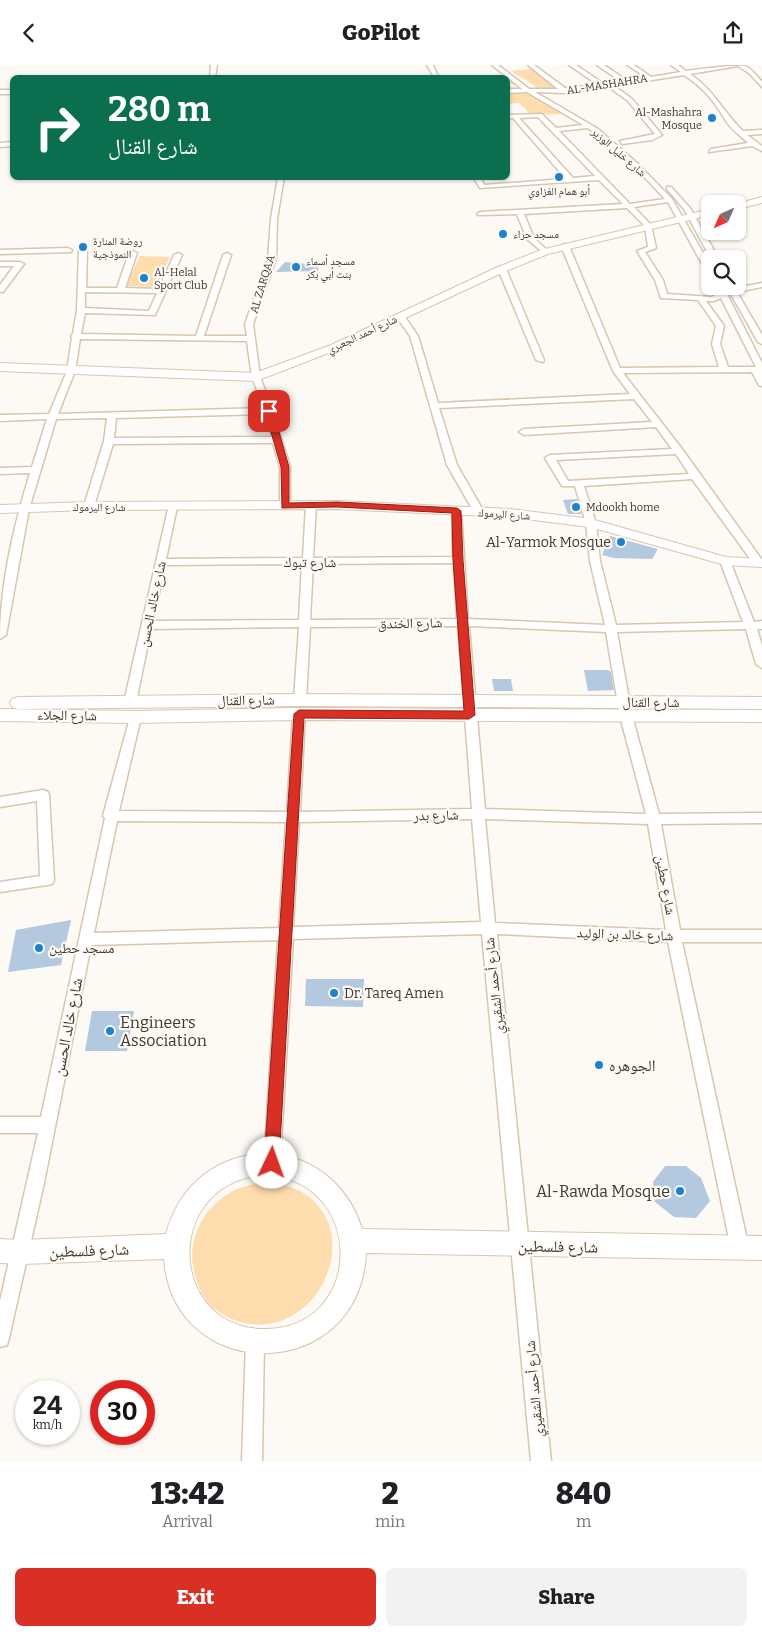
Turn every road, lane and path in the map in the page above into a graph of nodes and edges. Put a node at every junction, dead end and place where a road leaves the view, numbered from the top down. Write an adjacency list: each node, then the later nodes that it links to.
1 (495, 65): 11 (street, شارع خليل الوزير)
2 (502, 65): 20 (street, شارع خليل الوزير)
3 (531, 65): 21 (street)
4 (572, 65): 16 (street)
5 (600, 65): 15 (street)
6 (630, 65): 13 (street)
7 (674, 65): 10 (street)
8 (736, 65): 10 (street, AL-MASHAHRA)
9 (740, 65): 14 (street)
10 (687, 73): 13 (street, AL-MASHAHRA); 26 (street)
11 (508, 75)
12 (510, 76): 19 (street, شارع خليل الوزير)
13 (650, 77): 15 (street, AL-MASHAHRA)
14 (759, 77): 17 (street)
15 (626, 82): 16 (street, AL-MASHAHRA)
16 (606, 85): 21 (street, AL-MASHAHRA); 27 (street)
17 (762, 85)
18 (510, 91): 19 (street, AL-MASHAHRA)
19 (529, 91): 20 (street, AL-MASHAHRA); 23 (street, شارع خليل الوزير)
20 (541, 91): 21 (street, AL-MASHAHRA); 27 (street, شارع خليل الوزير)
21 (565, 91)
22 (511, 117): 24 (street); 32 (street)
23 (590, 126): 24 (street); 35 (street, شارع خليل الوزير)
24 (555, 130): 31 (street)
25 (762, 132): 26 (street)
26 (742, 133): 28 (street)
27 (622, 142): 42 (street, شارع خليل الوزير)
28 (753, 144): 29 (street); 30 (street)
29 (762, 149)
30 (711, 151)
31 (600, 178): 32 (street); 38 (street)
32 (570, 179): 34 (street)
33 (280, 180): 71 (street, AL ZARQAA)
34 (478, 180)
35 (670, 200): 38 (street); 43 (street, شارع خليل الوزير)
36 (762, 200): 37 (street)
37 (746, 204)
38 (629, 205): 39 (street); 44 (street)
39 (520, 212): 40 (street); 50 (street)
40 (480, 214)
41 (701, 214): 42 (street, شارع أحمد الجعبري)
42 (691, 216): 43 (street, شارع أحمد الجعبري); 47 (street, شارع خليل الوزير)
43 (679, 219): 44 (street, شارع أحمد الجعبري); 54 (street, شارع خليل الوزير)
44 (648, 225): 45 (street, شارع أحمد الجعبري); 66 (street)
45 (565, 245): 50 (street, شارع أحمد الجعبري); 77 (street)
46 (68, 250): 49 (street)
47 (710, 250)
48 (82, 251): 61 (street)
49 (0, 252)
50 (545, 252): 56 (street, شارع أحمد الجعبري)
51 (133, 253): 60 (street)
52 (178, 255): 62 (street)
53 (227, 255): 70 (street)
54 (701, 256)
55 (0, 264): 59 (street)
56 (502, 269): 68 (street, شارع أحمد الجعبري); 73 (street)
57 (762, 285): 58 (street)
58 (746, 287)
59 (1, 288)
60 (120, 289): 61 (street); 62 (street)
61 (81, 290): 67 (street)
62 (162, 291): 67 (street)
63 (717, 295): 66 (street)
64 (724, 295): 78 (street)
65 (735, 295): 72 (street)
66 (700, 298): 75 (street)
67 (81, 310): 69 (street)
68 (400, 316): 79 (street, شارع أحمد الجعبري); 82 (street)
69 (75, 336): 70 (street); 76 (street)
70 (198, 339): 71 (street)
71 (250, 339): 79 (street, AL ZARQAA)
72 (762, 342)
73 (540, 360)
74 (0, 367): 76 (street, شارع أحمد الجعبري)
75 (724, 369): 77 (street); 80 (street)
76 (71, 371): 79 (street, شارع أحمد الجعبري); 85 (street)
77 (616, 371): 81 (street)
78 (762, 371)
79 (256, 377): 83 (street, AL ZARQAA)
80 (762, 383)
81 (636, 396): 82 (street); 87 (street)
82 (434, 407): 103 (street)
83 (269, 411): 84 (street); 89 (street, AL ZARQAA)
84 (112, 414): 85 (street); 90 (street)
85 (53, 416): 86 (street); 92 (street)
86 (0, 418)
87 (658, 424): 88 (street); 91 (street)
88 (524, 432)
89 (276, 439): 90 (street); 98 (street, AL ZARQAA)
90 (109, 441): 97 (street)
91 (679, 451): 94 (street); 95 (street)
92 (36, 469): 93 (street); 101 (street)
93 (0, 471)
94 (695, 476): 95 (street); 108 (street)
95 (579, 483): 104 (street, شارع حطين)
96 (311, 505): 98 (street, شارع اليرموك); 102 (street, شارع اليرموك); 109 (street)
97 (89, 506): 99 (street, شارع اليرموك); 101 (street, شارع اليرموك)
98 (285, 506): 99 (street, شارع اليرموك)
99 (172, 507): 107 (street, شارع خالد الحسن)
100 (0, 509): 101 (street, شارع اليرموك)
101 (24, 509): 116 (street)
102 (457, 511): 103 (street, شارع اليرموك); 105 (street, شارع أحمد الشقيري)
103 (479, 512): 104 (street, شارع اليرموك)
104 (591, 523): 106 (street, شارع اليرموك); 115 (street, شارع حطين)
105 (458, 560): 109 (street, شارع تبوك); 110 (street, شارع أحمد الشقيري)
106 (725, 561): 108 (street, شارع اليرموك); 113 (street)
107 (161, 562): 109 (street, شارع تبوك); 112 (street, شارع خالد الحسن)
108 (760, 562)
109 (308, 563): 111 (street)
110 (462, 622): 111 (street, شارع الخندق); 115 (street, شارع الخندق); 121 (street, شارع أحمد الشقيري)
111 (304, 624): 112 (street, شارع الخندق); 120 (street)
112 (148, 625): 122 (street, شارع خالد الحسن)
113 (750, 625): 114 (street, شارع الخندق); 115 (street, شارع الخندق); 117 (street)
114 (762, 625)
115 (611, 629): 123 (street, شارع حطين)
116 (0, 635)
117 (762, 664)
118 (0, 703): 122 (street, شارع القنال)
119 (762, 703): 123 (street, شارع القنال)
120 (300, 707): 121 (street, شارع القنال); 122 (street, شارع القنال); 129 (street)
121 (469, 708): 123 (street, شارع القنال); 127 (street, شارع أحمد الشقيري)
122 (132, 709): 124 (street, شارع الجلاء); 128 (street, شارع خالد الحسن)
123 (625, 709): 125 (street, شارع القنال); 131 (street, شارع حطين)
124 (0, 715)
125 (762, 716)
126 (0, 802): 132 (street)
127 (478, 815): 129 (street, شارع بدر); 131 (street, شارع بدر); 133 (street, شارع أحمد الشقيري)
128 (110, 816): 129 (street, شارع بدر); 137 (street, شارع خالد الحسن)
129 (292, 817): 134 (street)
130 (762, 818): 131 (street, شارع بدر)
131 (654, 819): 135 (street, شارع حطين)
132 (0, 887)
133 (488, 928): 134 (street, شارع خالد بن الوليد); 135 (street, شارع خالد بن الوليد); 142 (street, شارع أحمد الشقيري)
134 (285, 933): 137 (street, شارع خالد بن الوليد); 140 (street)
135 (674, 936): 136 (street, شارع خالد بن الوليد); 144 (street, شارع حطين)
136 (762, 936)
137 (85, 939): 139 (street, شارع خالد الحسن)
138 (0, 1125): 139 (street)
139 (47, 1125): 145 (street, شارع خالد الحسن)
140 (272, 1163): 141 (street); 143 (street)
141 (354, 1241): 142 (street, شارع فلسطين); 147 (street)
142 (521, 1245): 144 (street, شارع فلسطين); 149 (street, شارع أحمد الشقيري)
143 (178, 1246): 145 (street, شارع فلسطين); 147 (street)
144 (751, 1249)
145 (11, 1251): 146 (street, شارع خالد الحسن)
146 (0, 1338)
147 (255, 1341): 148 (street)
148 (252, 1461)
149 (541, 1461)

